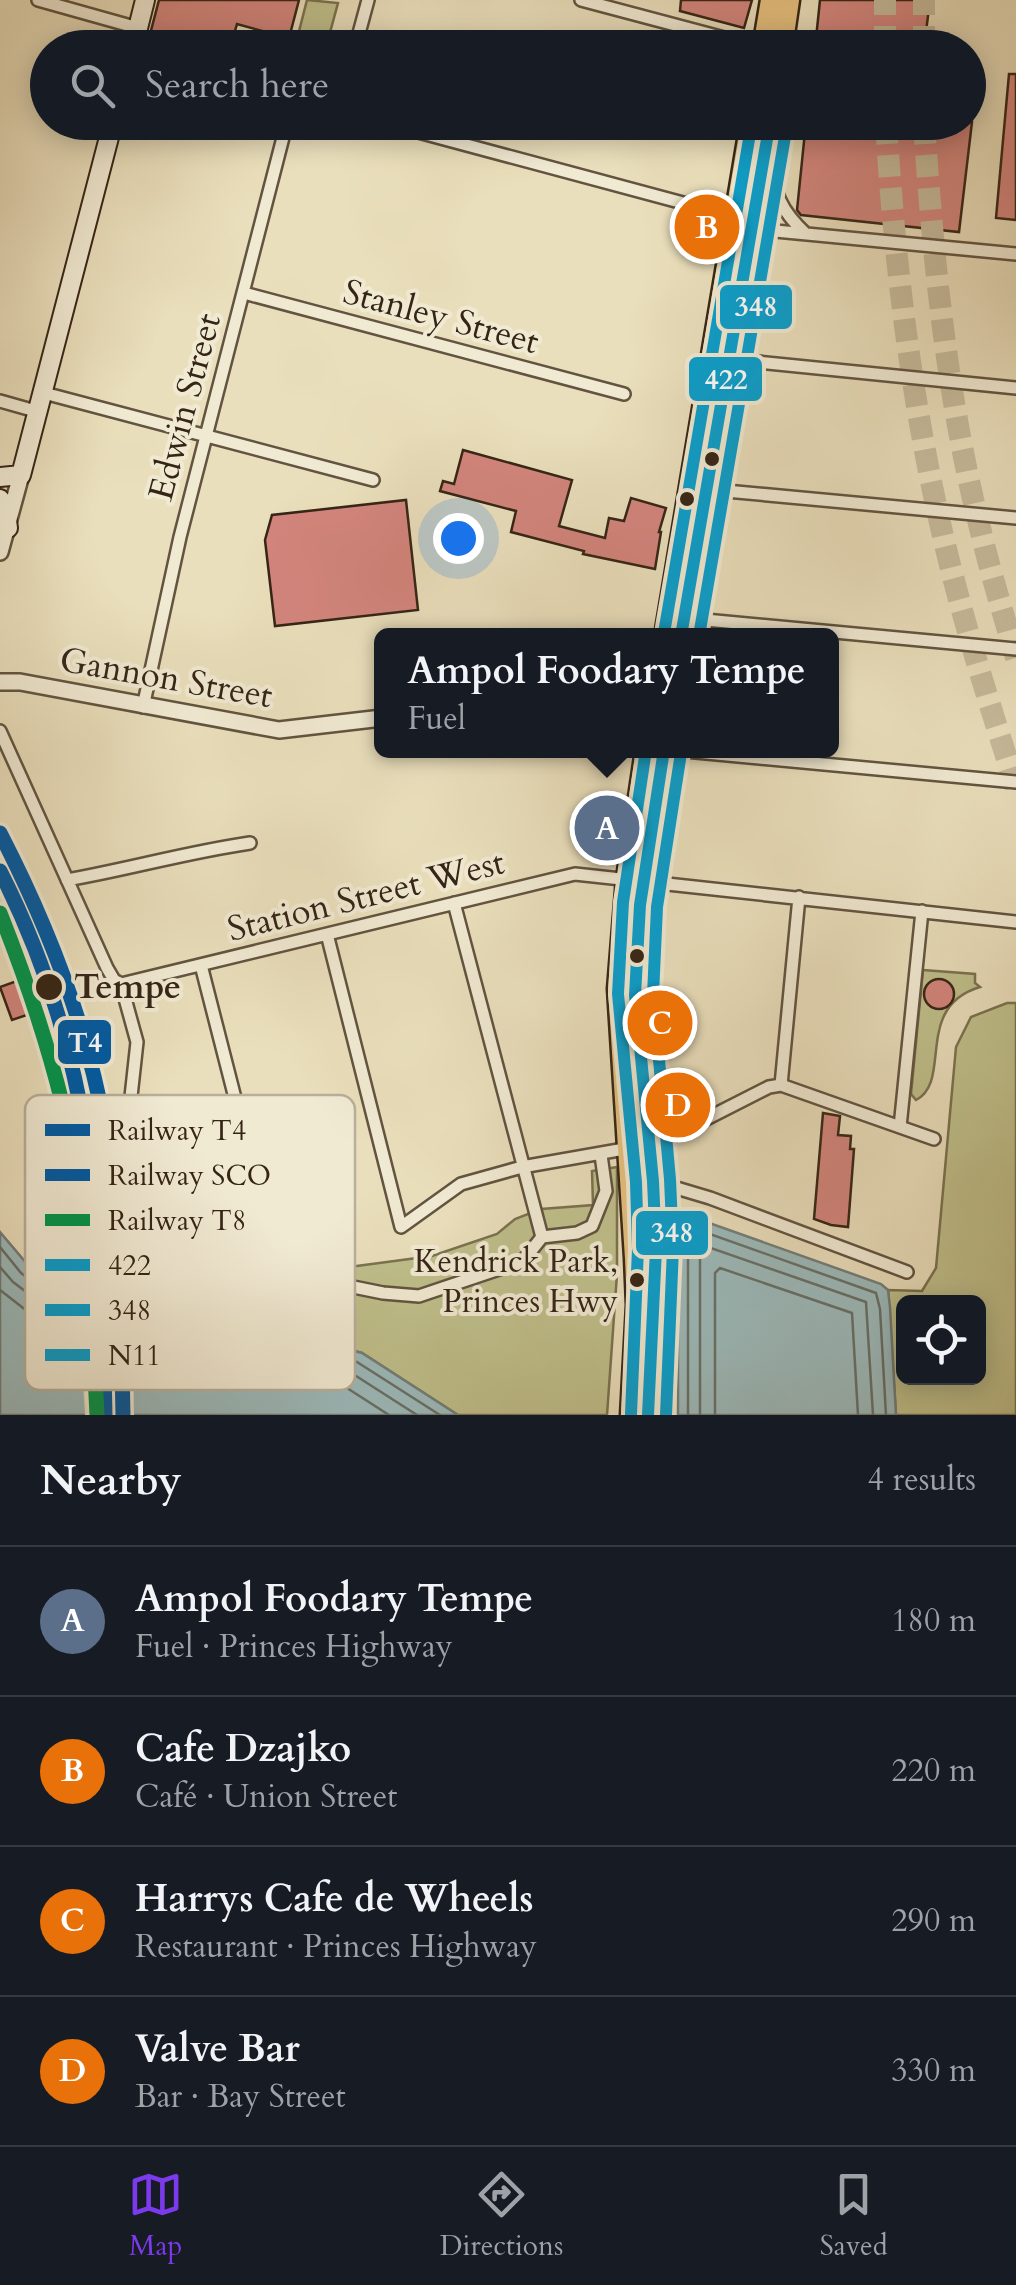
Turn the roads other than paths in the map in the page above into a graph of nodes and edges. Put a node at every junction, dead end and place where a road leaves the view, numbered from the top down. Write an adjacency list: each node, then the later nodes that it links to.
1 (38, 0): 7 (street)
2 (145, 0): 7 (main road)
3 (368, 0): 8 (street)
4 (581, 0): 9 (street)
5 (771, 0): 10 (highway)
6 (789, 0): 11 (highway)
7 (138, 28)
8 (360, 30)
9 (695, 30)
10 (766, 30)
11 (785, 30)
12 (109, 140): 23 (main road)
13 (282, 140): 20 (street, Edwin Street)
14 (447, 140): 17 (street)
15 (760, 140): 17 (highway)
16 (766, 140): 18 (street)
17 (745, 222): 18 (street); 21 (highway); 37 (highway)
18 (806, 234): 19 (street)
19 (1016, 254)
20 (244, 293): 24 (street, Stanley Street); 27 (street, Edwin Street)
21 (728, 359): 22 (street); 31 (highway)
22 (1016, 388)
23 (44, 393): 26 (main road); 27 (street)
24 (624, 394)
25 (0, 401): 26 (street)
26 (38, 412): 28 (main road)
27 (206, 436): 30 (street); 42 (street, Edwin Street)
28 (22, 476): 29 (main road); 34 (street)
29 (0, 478)
30 (374, 480)
31 (704, 490): 33 (street); 36 (highway)
32 (0, 499): 34 (main road)
33 (1016, 518)
34 (8, 528): 35 (street)
35 (0, 552)
36 (683, 626): 38 (street)
37 (666, 628)
38 (712, 628)
39 (839, 637): 40 (street)
40 (1016, 649)
41 (0, 682): 42 (street, Gannon Street)
42 (143, 707): 43 (street, Gannon Street)
43 (374, 719)
44 (0, 731): 51 (street)
45 (645, 758): 50 (highway)
46 (662, 758): 50 (highway)
47 (760, 758): 48 (street)
48 (1016, 782)
49 (250, 843): 51 (street)
50 (635, 879): 52 (street, Station Street West); 53 (street, Station Street West); 64 (highway)
51 (67, 880): 58 (street)
52 (799, 897): 54 (street, Station Street West); 59 (street)
53 (454, 903): 56 (street, Station Street West); 66 (street)
54 (922, 912): 55 (street, Station Street West); 62 (street)
55 (1016, 922)
56 (328, 934): 57 (street, Station Street West); 66 (street)
57 (201, 965): 58 (street, Station Street West); 61 (street)
58 (121, 984): 60 (street)
59 (781, 1086): 62 (street); 64 (street)
60 (131, 1095)
61 (234, 1095)
62 (900, 1127): 63 (street)
63 (934, 1139)
64 (640, 1148): 65 (street); 67 (highway); 68 (highway)
65 (601, 1155): 66 (street); 69 (street)
66 (522, 1167): 69 (street)
67 (632, 1176): 68 (street); 72 (highway)
68 (654, 1181): 70 (street); 73 (highway)
69 (542, 1237): 71 (street)
70 (907, 1272)
71 (355, 1286)
72 (631, 1415)
73 (648, 1415)

